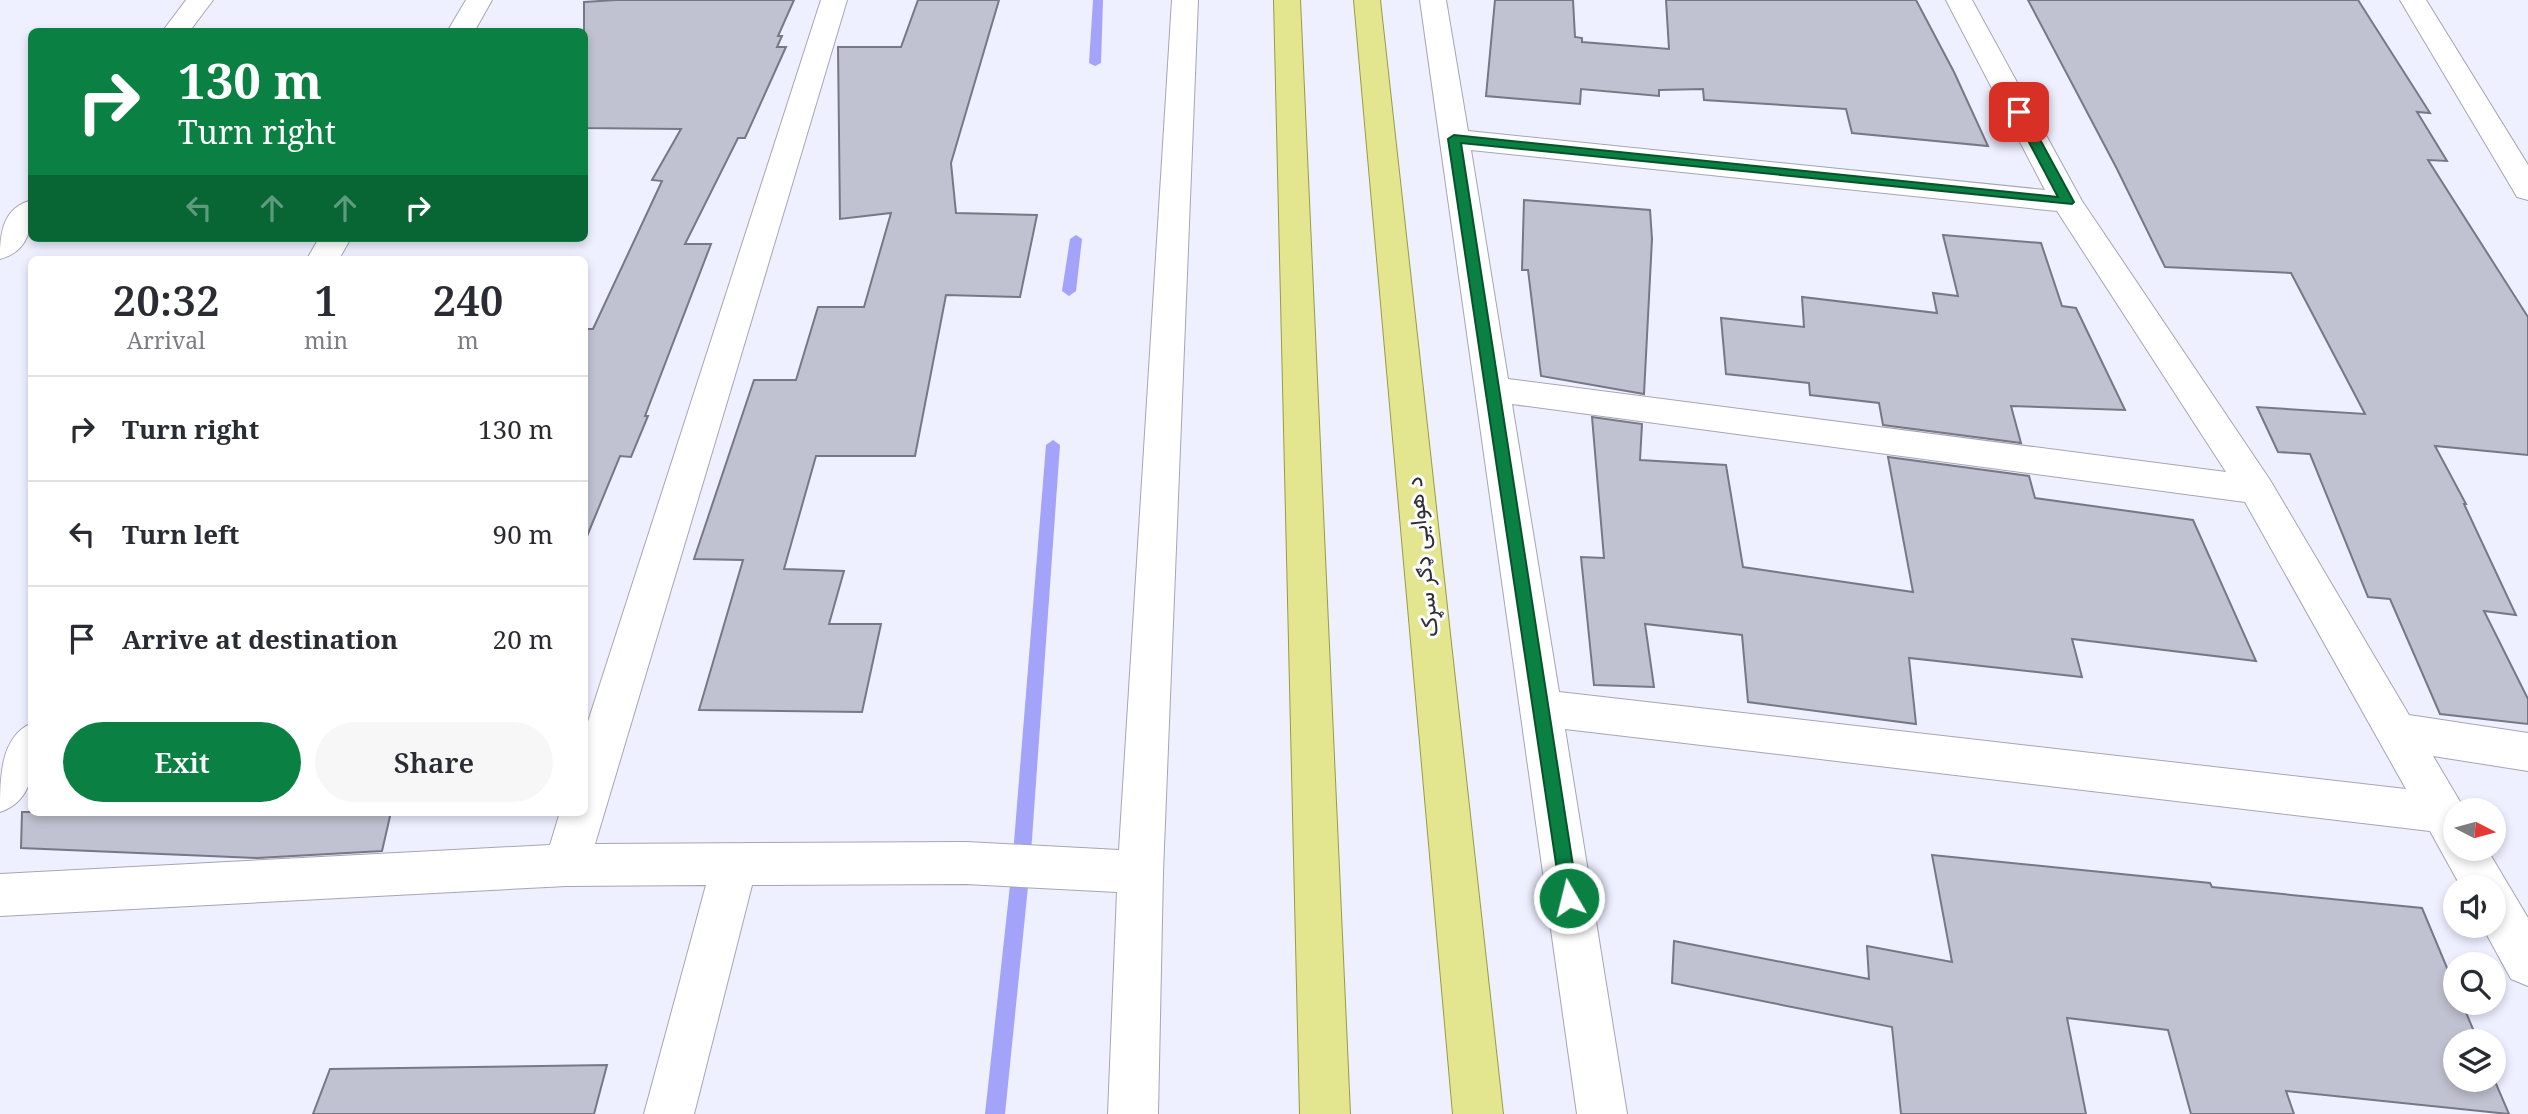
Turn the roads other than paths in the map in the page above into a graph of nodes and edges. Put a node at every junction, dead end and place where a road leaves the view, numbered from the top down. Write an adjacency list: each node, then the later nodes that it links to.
1 (200, 0): 10 (street)
2 (479, 0): 11 (street)
3 (834, 0): 23 (street)
4 (1185, 0): 30 (street)
5 (1287, 0): 36 (main road)
6 (1367, 0): 37 (main road, د هوایی ډګر سړک)
7 (1433, 0): 12 (street)
8 (1959, 0): 14 (street)
9 (2413, 0): 13 (street)
10 (177, 28)
11 (462, 28)
12 (1454, 139): 14 (street); 17 (street)
13 (2528, 190)
14 (2067, 202): 18 (street)
15 (28, 215): 16 (street)
16 (0, 249)
17 (1492, 389): 18 (street); 19 (street)
18 (2257, 490): 20 (street)
19 (1540, 708): 27 (street); 38 (street)
20 (2398, 732): 22 (street); 25 (street)
21 (28, 748): 24 (street)
22 (2528, 752)
23 (588, 791)
24 (0, 793)
25 (2443, 812)
26 (581, 816): 29 (street)
27 (2443, 831)
28 (734, 865): 29 (street); 30 (street); 34 (street)
29 (565, 866): 31 (street)
30 (1140, 872): 35 (street)
31 (0, 895)
32 (2506, 924): 33 (street)
33 (2528, 963)
34 (669, 1114)
35 (1133, 1114)
36 (1325, 1114)
37 (1478, 1114)
38 (1602, 1114)

